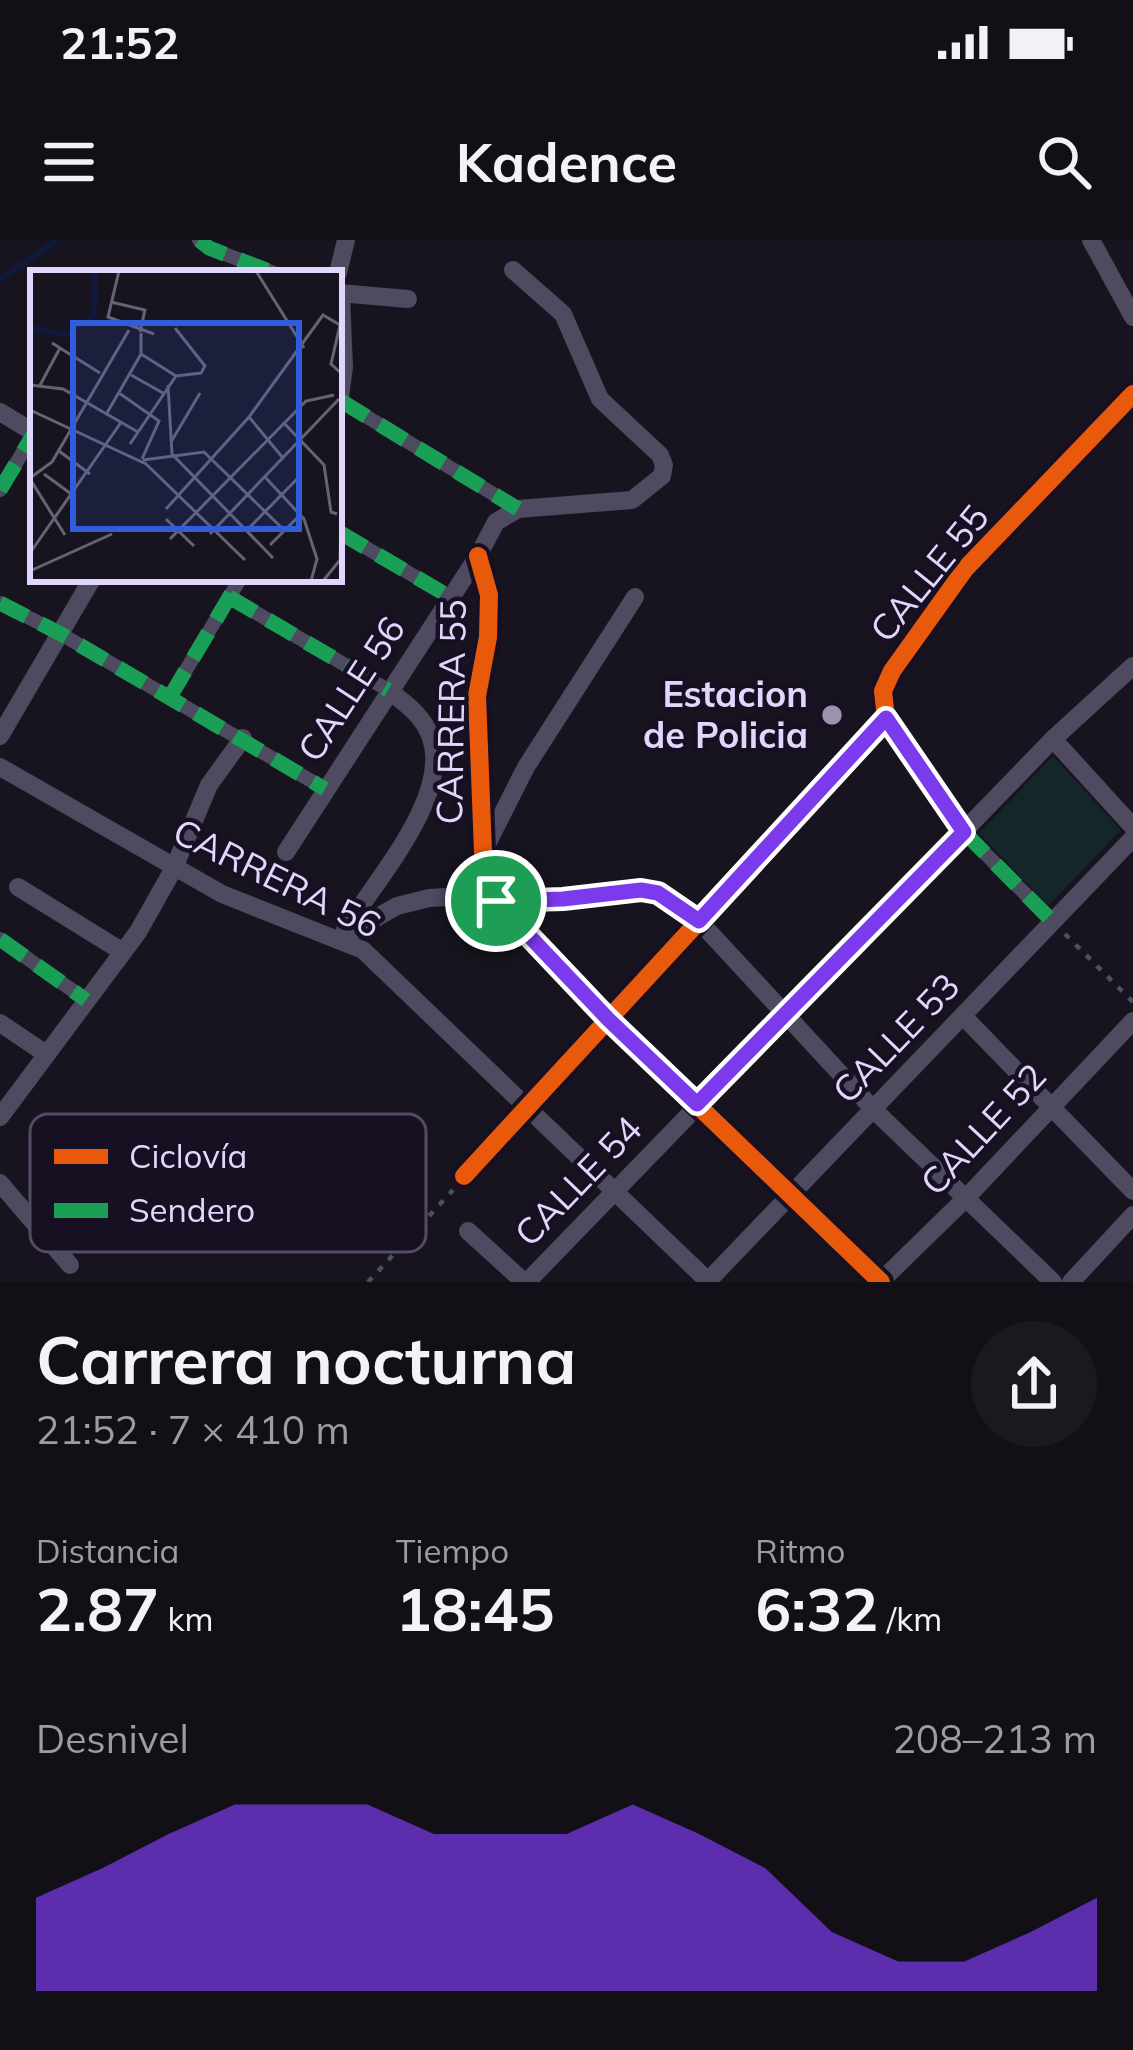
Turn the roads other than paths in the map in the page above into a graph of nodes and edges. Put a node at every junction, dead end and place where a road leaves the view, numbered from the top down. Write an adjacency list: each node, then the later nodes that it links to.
1 (199, 240): 4 (street)
2 (346, 240): 5 (street)
3 (1091, 240): 9 (street)
4 (266, 270)
5 (339, 270)
6 (513, 270): 18 (street)
7 (342, 294): 8 (street)
8 (408, 299)
9 (1133, 317)
10 (342, 330): 11 (street)
11 (342, 384)
12 (1133, 394): 31 (street, CALLE 55)
13 (342, 403): 18 (street)
14 (0, 412): 15 (street)
15 (30, 432)
16 (30, 439): 17 (street)
17 (0, 490)
18 (518, 509): 20 (street, CALLE 56)
19 (342, 534): 24 (street)
20 (478, 556): 24 (street, CALLE 56); 41 (street, CARRERA 55)
21 (90, 582): 27 (street)
22 (238, 582): 23 (street)
23 (229, 597): 29 (street); 30 (street)
24 (450, 597): 29 (street, CALLE 56)
25 (635, 597): 41 (street)
26 (0, 603): 27 (street)
27 (61, 634): 30 (street); 32 (street)
28 (1133, 666): 34 (street, CALLE 54)
29 (388, 690): 36 (street, CALLE 56); 48 (street)
30 (170, 697): 33 (street)
31 (886, 718): 38 (street); 45 (street)
32 (0, 736)
33 (242, 738): 36 (street); 42 (street)
34 (1053, 739): 37 (street); 38 (street, CALLE 54)
35 (0, 767): 42 (street, CARRERA 56)
36 (325, 789): 40 (street, CALLE 56)
37 (1133, 827)
38 (964, 832): 46 (street); 51 (street, CALLE 54)
39 (1133, 838): 46 (street, CALLE 53)
40 (286, 852)
41 (483, 852): 44 (street, CARRERA 55)
42 (174, 868): 48 (street, CARRERA 56); 49 (street)
43 (18, 887): 49 (street)
44 (496, 901): 45 (street); 48 (street); 53 (street, CARRERA 55)
45 (699, 921): 51 (street); 53 (street)
46 (1053, 922): 52 (street, CALLE 53)
47 (0, 939): 50 (street)
48 (339, 939): 59 (street, CARRERA 56)
49 (123, 952): 50 (street)
50 (86, 1000): 56 (street)
51 (783, 1014): 57 (street, CALLE 54); 60 (street)
52 (963, 1016): 58 (street); 60 (street, CALLE 53)
53 (608, 1019): 57 (street, CARRERA 55); 59 (street)
54 (1133, 1021): 58 (street, CALLE 52)
55 (0, 1023): 56 (street)
56 (46, 1054): 61 (street)
57 (697, 1104): 65 (street, CALLE 54); 66 (street, CARRERA 55)
58 (1051, 1105): 64 (street); 67 (street, CALLE 52)
59 (527, 1107): 62 (street); 65 (street, CARRERA 56)
60 (874, 1110): 66 (street, CALLE 53); 67 (street)
61 (1, 1113)
62 (464, 1176)
63 (0, 1183): 69 (street)
64 (1133, 1191)
65 (616, 1193): 73 (street, CALLE 54); 74 (street, CARRERA 56)
66 (792, 1193): 74 (street, CALLE 53); 75 (street, CARRERA 55)
67 (966, 1198): 75 (street, CALLE 52); 76 (street)
68 (1133, 1215): 77 (street)
69 (30, 1218)
70 (468, 1231): 73 (street)
71 (59, 1252): 72 (street)
72 (70, 1265)
73 (525, 1282)
74 (708, 1282)
75 (881, 1282)
76 (1053, 1282)
77 (1071, 1282)

